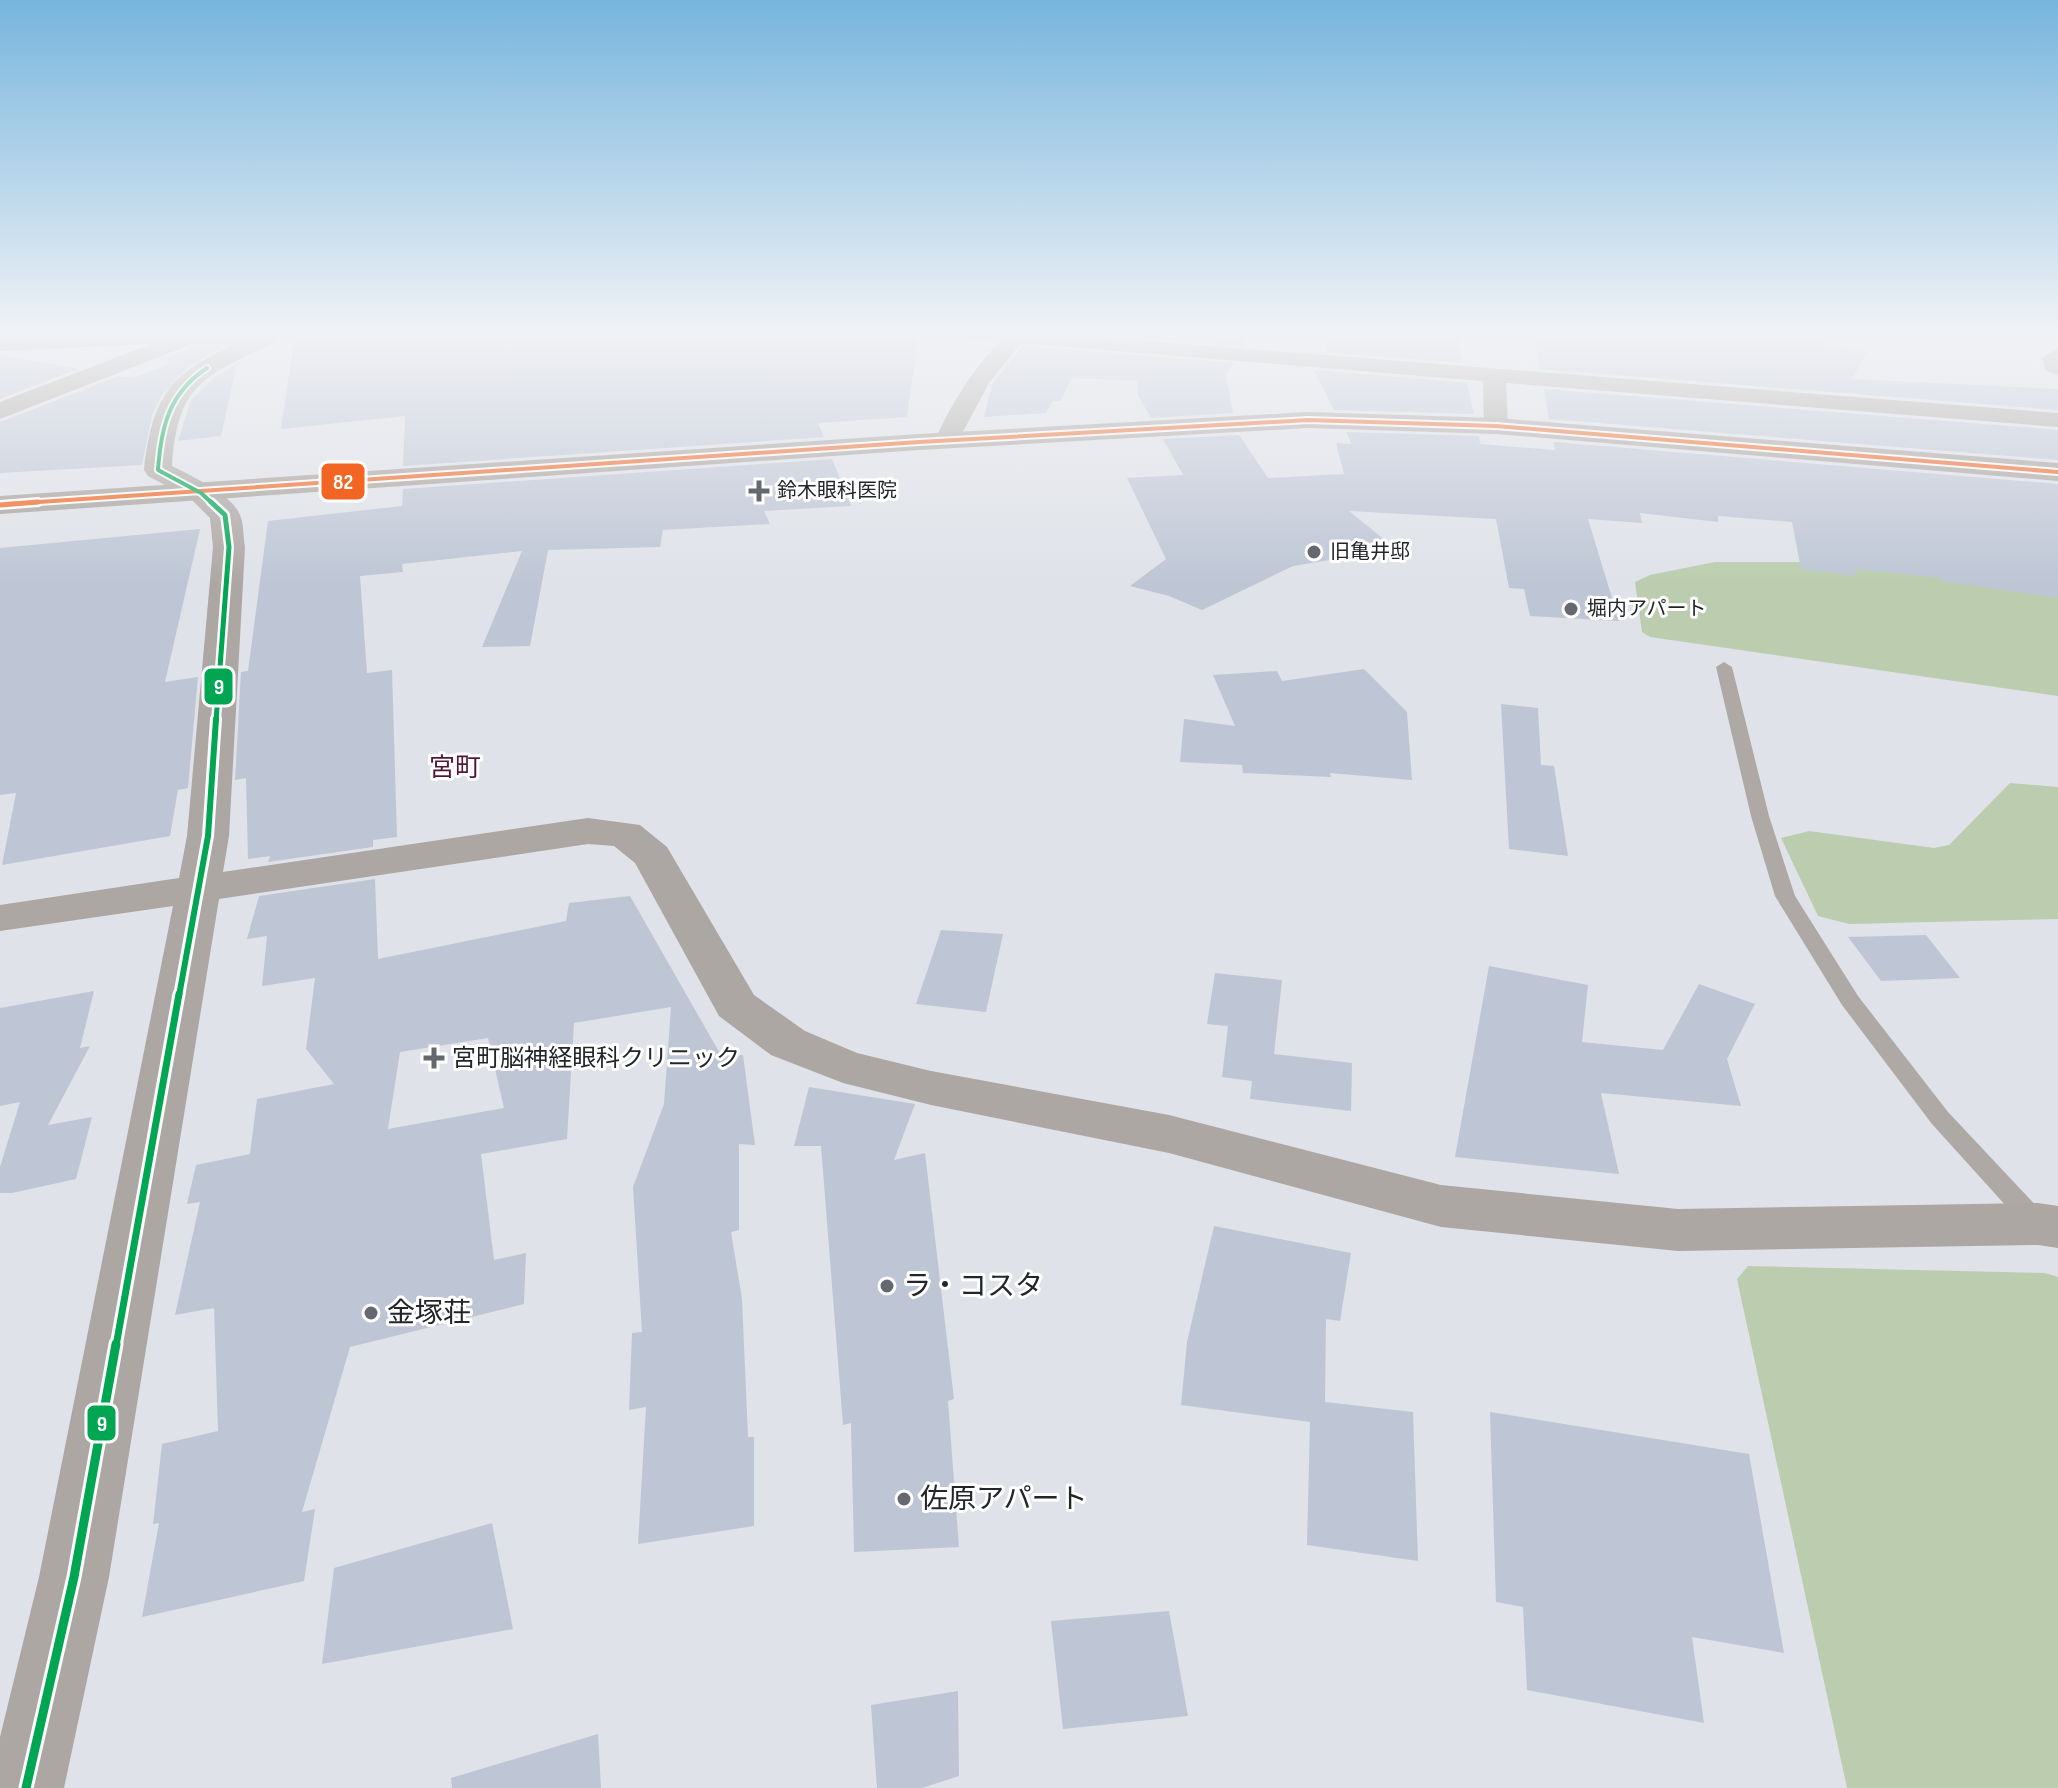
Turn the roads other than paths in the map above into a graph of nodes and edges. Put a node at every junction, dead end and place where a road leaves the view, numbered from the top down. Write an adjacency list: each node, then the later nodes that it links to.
1 (165, 416): 9 (street)
2 (958, 416): 7 (street)
3 (1496, 416): 6 (street)
4 (2015, 416): 5 (street)
5 (2058, 420)
6 (1496, 426): 7 (main road); 8 (main road)
7 (947, 440): 9 (main road)
8 (2058, 472)
9 (201, 493): 10 (main road); 12 (street)
10 (0, 505)
11 (1724, 667): 14 (lane)
12 (196, 889): 13 (street); 14 (street); 15 (street)
13 (0, 918)
14 (2048, 1226)
15 (26, 1788)

